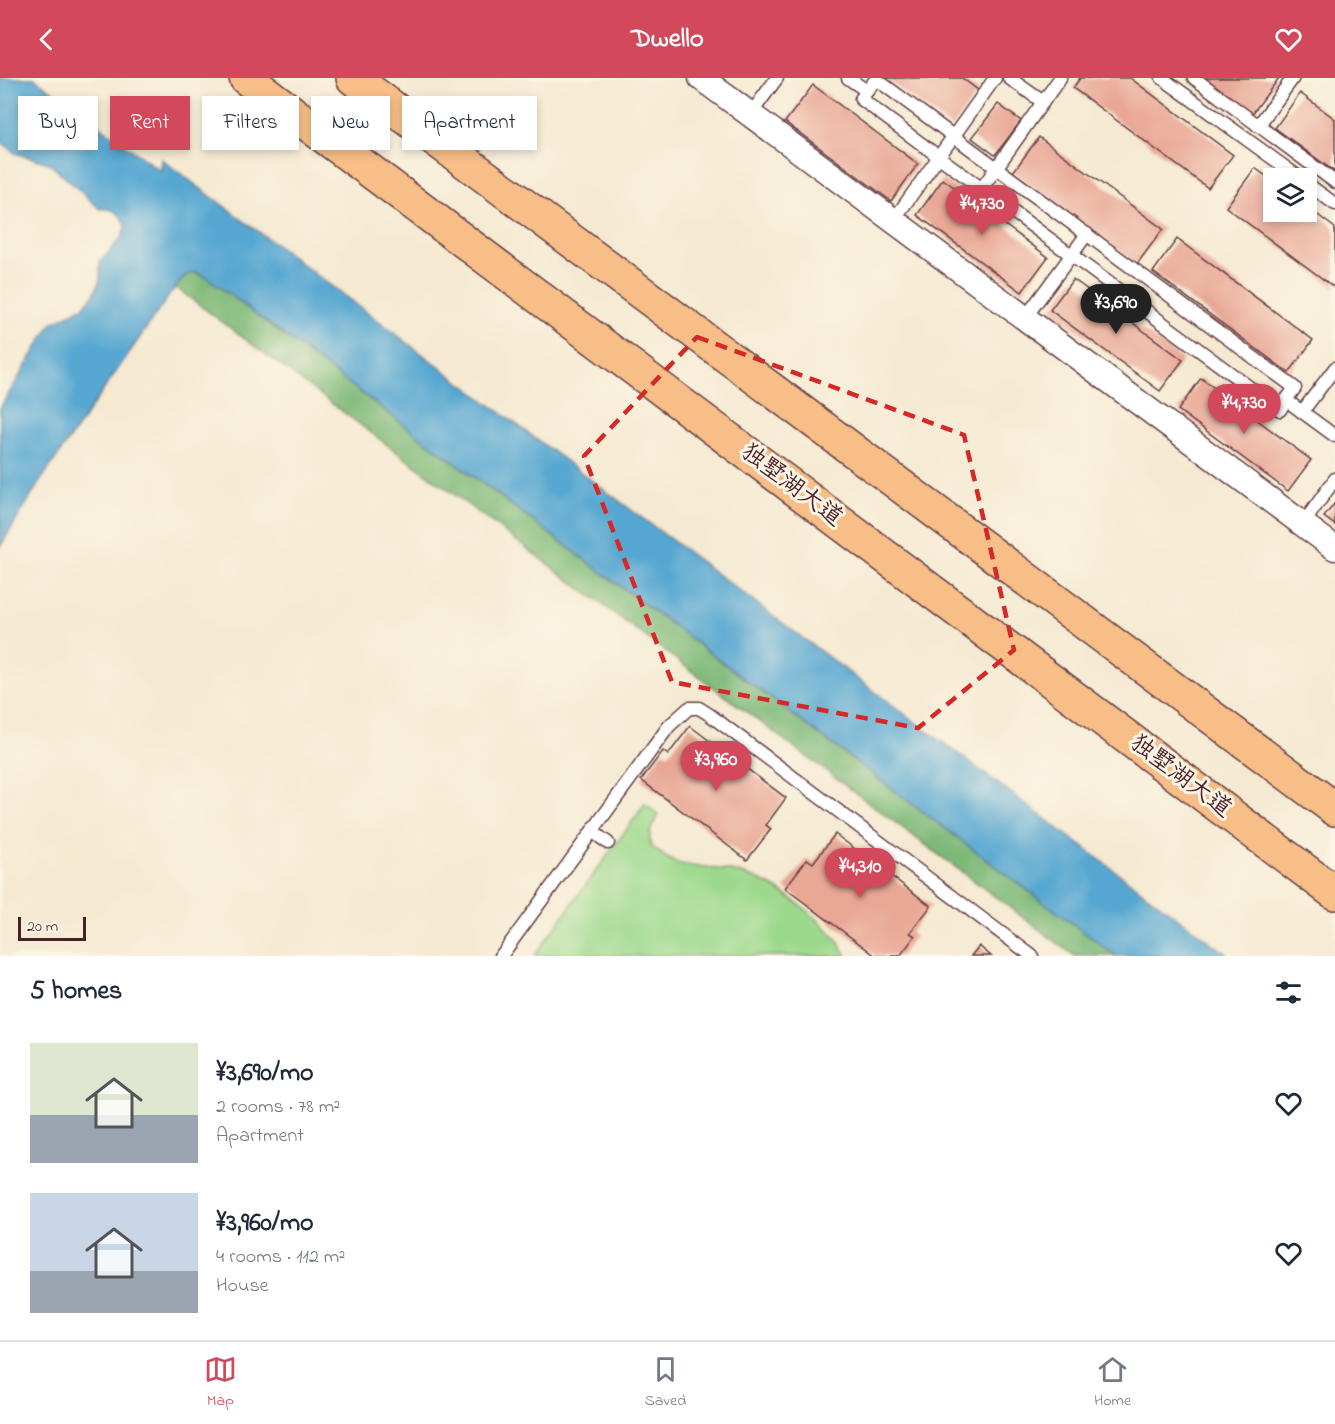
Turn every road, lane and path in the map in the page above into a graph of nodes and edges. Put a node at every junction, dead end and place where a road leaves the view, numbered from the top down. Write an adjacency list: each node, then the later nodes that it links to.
1 (246, 78): 38 (main road, 独墅湖大道)
2 (353, 78): 35 (main road)
3 (701, 78): 14 (street)
4 (777, 78): 14 (lane)
5 (848, 78): 12 (lane)
6 (995, 78): 16 (lane)
7 (1009, 78): 13 (lane)
8 (1060, 78): 13 (lane)
9 (1162, 78): 19 (lane)
10 (1194, 78): 15 (lane)
11 (1293, 78): 15 (lane)
12 (867, 91): 16 (lane); 17 (lane)
13 (1043, 102): 18 (lane)
14 (750, 115): 24 (street)
15 (1258, 126): 20 (lane)
16 (954, 137): 17 (lane); 18 (lane)
17 (939, 157): 21 (lane); 24 (lane)
18 (996, 168): 21 (lane); 25 (lane)
19 (1286, 168)
20 (1335, 182)
21 (982, 188): 26 (lane)
22 (1317, 191): 23 (lane)
23 (1335, 204)
24 (893, 221): 27 (street)
25 (1086, 234): 26 (lane); 29 (lane)
26 (1071, 254): 27 (lane); 29 (lane)
27 (1025, 318): 33 (street)
28 (1335, 368): 30 (lane)
29 (1286, 400): 30 (lane)
30 (1302, 412): 31 (lane)
31 (1335, 436)
32 (1335, 479): 33 (lane)
33 (1303, 524): 34 (street)
34 (1335, 548)
35 (1335, 809)
36 (592, 831): 37 (lane); 39 (lane); 40 (lane)
37 (608, 843)
38 (1335, 894)
39 (501, 956)
40 (1032, 956)

